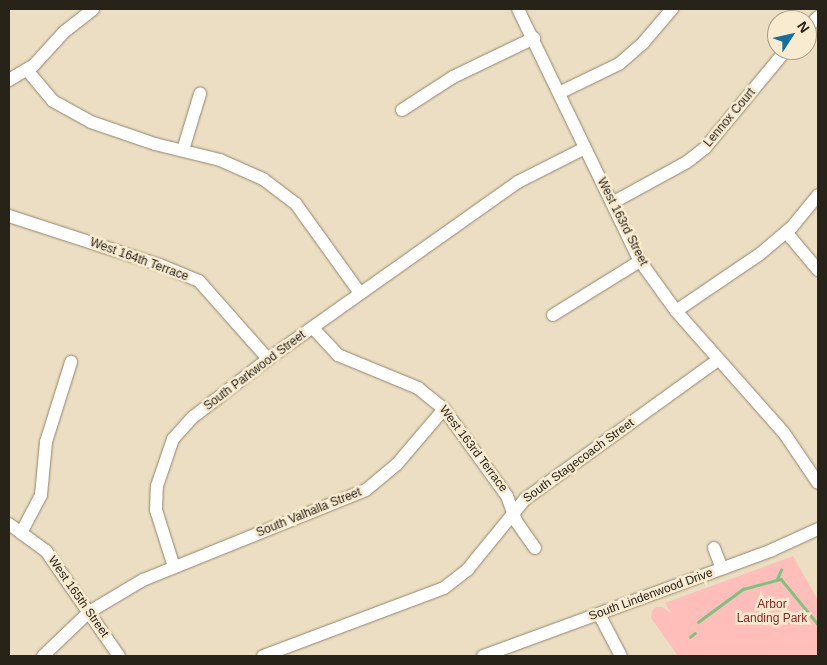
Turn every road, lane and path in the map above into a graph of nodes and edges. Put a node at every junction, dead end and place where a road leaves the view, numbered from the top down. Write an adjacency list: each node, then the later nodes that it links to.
1 (94, 9): 6 (street)
2 (518, 9): 4 (street, West 163rd Street)
3 (672, 9): 8 (street)
4 (534, 38): 8 (street, West 163rd Street); 10 (street)
5 (778, 60): 14 (street, Lennox Court)
6 (27, 70): 7 (street); 12 (street)
7 (9, 80)
8 (561, 92): 11 (street, West 163rd Street)
9 (200, 94): 12 (street)
10 (402, 110)
11 (585, 148): 14 (street, West 163rd Street); 19 (street, South Parkwood Street)
12 (183, 150): 19 (street)
13 (818, 195): 16 (street)
14 (612, 203): 17 (street, West 163rd Street)
15 (9, 216): 23 (street, West 164th Terrace)
16 (786, 232): 18 (street); 20 (street)
17 (640, 261): 20 (street, West 163rd Street); 21 (street)
18 (818, 270)
19 (360, 294): 22 (street, South Parkwood Street)
20 (676, 311): 24 (street, West 163rd Street)
21 (553, 315)
22 (313, 328): 23 (street, South Parkwood Street); 26 (street, West 163rd Terrace)
23 (268, 359): 34 (street, South Parkwood Street)
24 (718, 360): 27 (street, West 163rd Street); 28 (street, South Stagecoach Street)
25 (71, 362): 31 (street)
26 (444, 409): 28 (street, West 163rd Terrace); 34 (street, South Valhalla Street)
27 (818, 483)
28 (513, 511): 32 (street, West 163rd Terrace); 40 (street, South Stagecoach Street)
29 (9, 524): 31 (street, West 165th Street)
30 (818, 529): 35 (street, South Lindenwood Drive)
31 (21, 533): 36 (street, West 165th Street)
32 (535, 548)
33 (714, 548): 35 (street)
34 (174, 567): 36 (street)
35 (722, 569): 37 (street, South Lindenwood Drive)
36 (89, 612): 38 (street); 39 (street, West 165th Street)
37 (599, 614): 41 (street, South Lindenwood Drive); 42 (street)
38 (43, 656)
39 (119, 656)
40 (263, 656)
41 (483, 656)
42 (622, 656)

